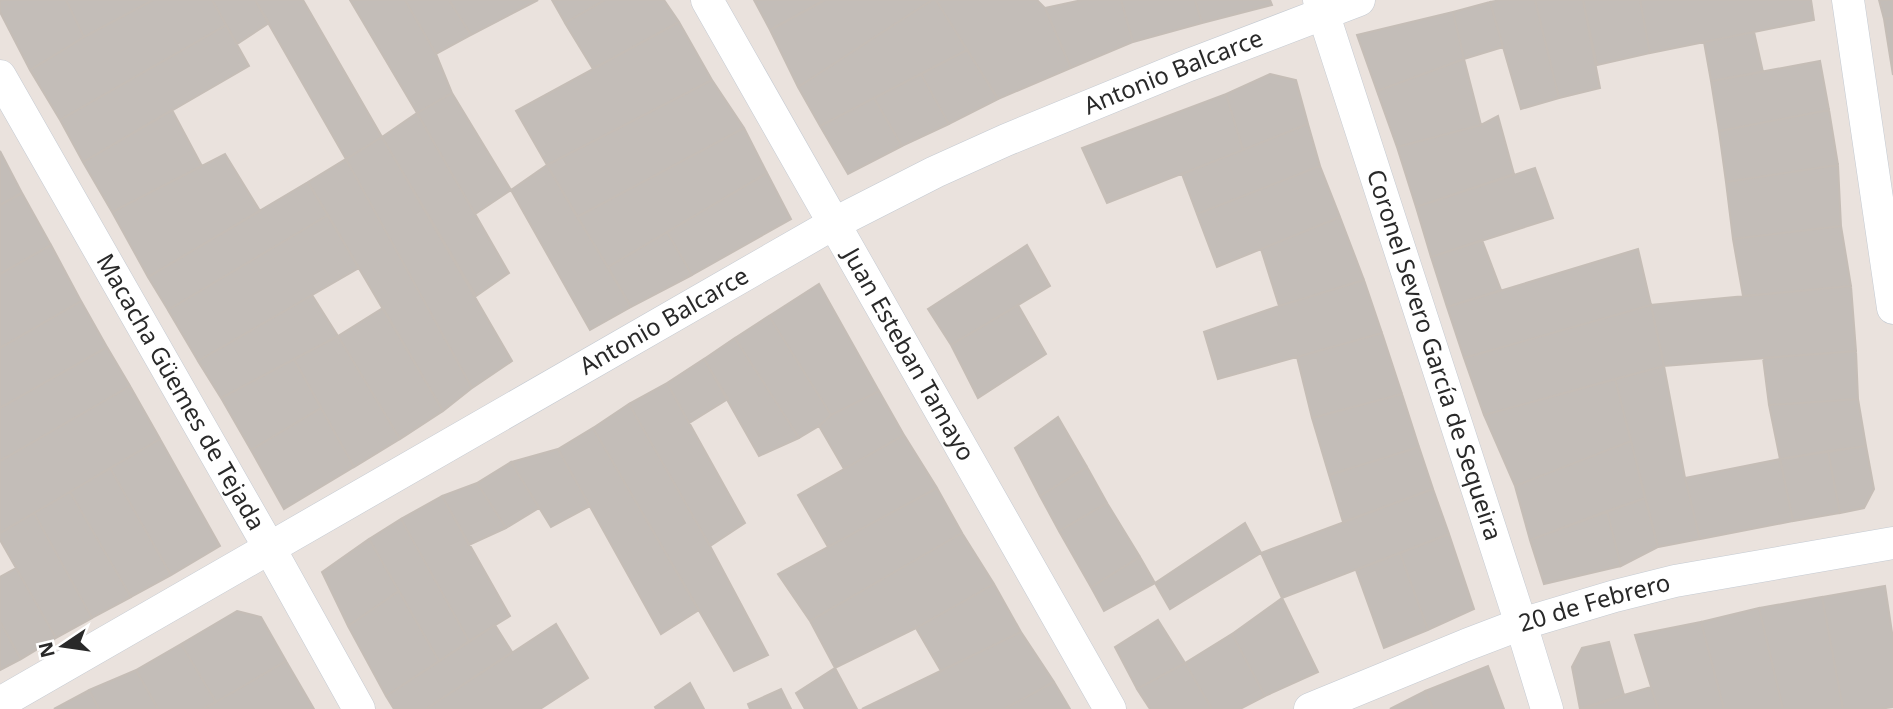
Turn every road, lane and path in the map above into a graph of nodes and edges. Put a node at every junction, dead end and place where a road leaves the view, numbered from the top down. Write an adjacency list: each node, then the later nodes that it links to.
1 (707, 0): 6 (street, Juan Esteban Tamayo)
2 (1359, 0): 4 (street, Antonio Balcarce)
3 (1848, 0): 7 (street)
4 (1321, 7): 6 (street, Antonio Balcarce); 10 (street, Coronel Severo García de Sequeira)
5 (0, 76): 9 (street, Macacha Güemes de Tejada)
6 (833, 224): 9 (street, Antonio Balcarce); 13 (street, Juan Esteban Tamayo)
7 (1893, 308)
8 (1893, 543): 10 (street, 20 de Febrero)
9 (270, 550): 11 (street, Antonio Balcarce); 12 (street, Macacha Güemes de Tejada)
10 (1521, 624): 14 (street, 20 de Febrero); 15 (street, Coronel Severo García de Sequeira)
11 (0, 703)
12 (359, 709)
13 (1110, 709)
14 (1310, 709)
15 (1547, 709)

